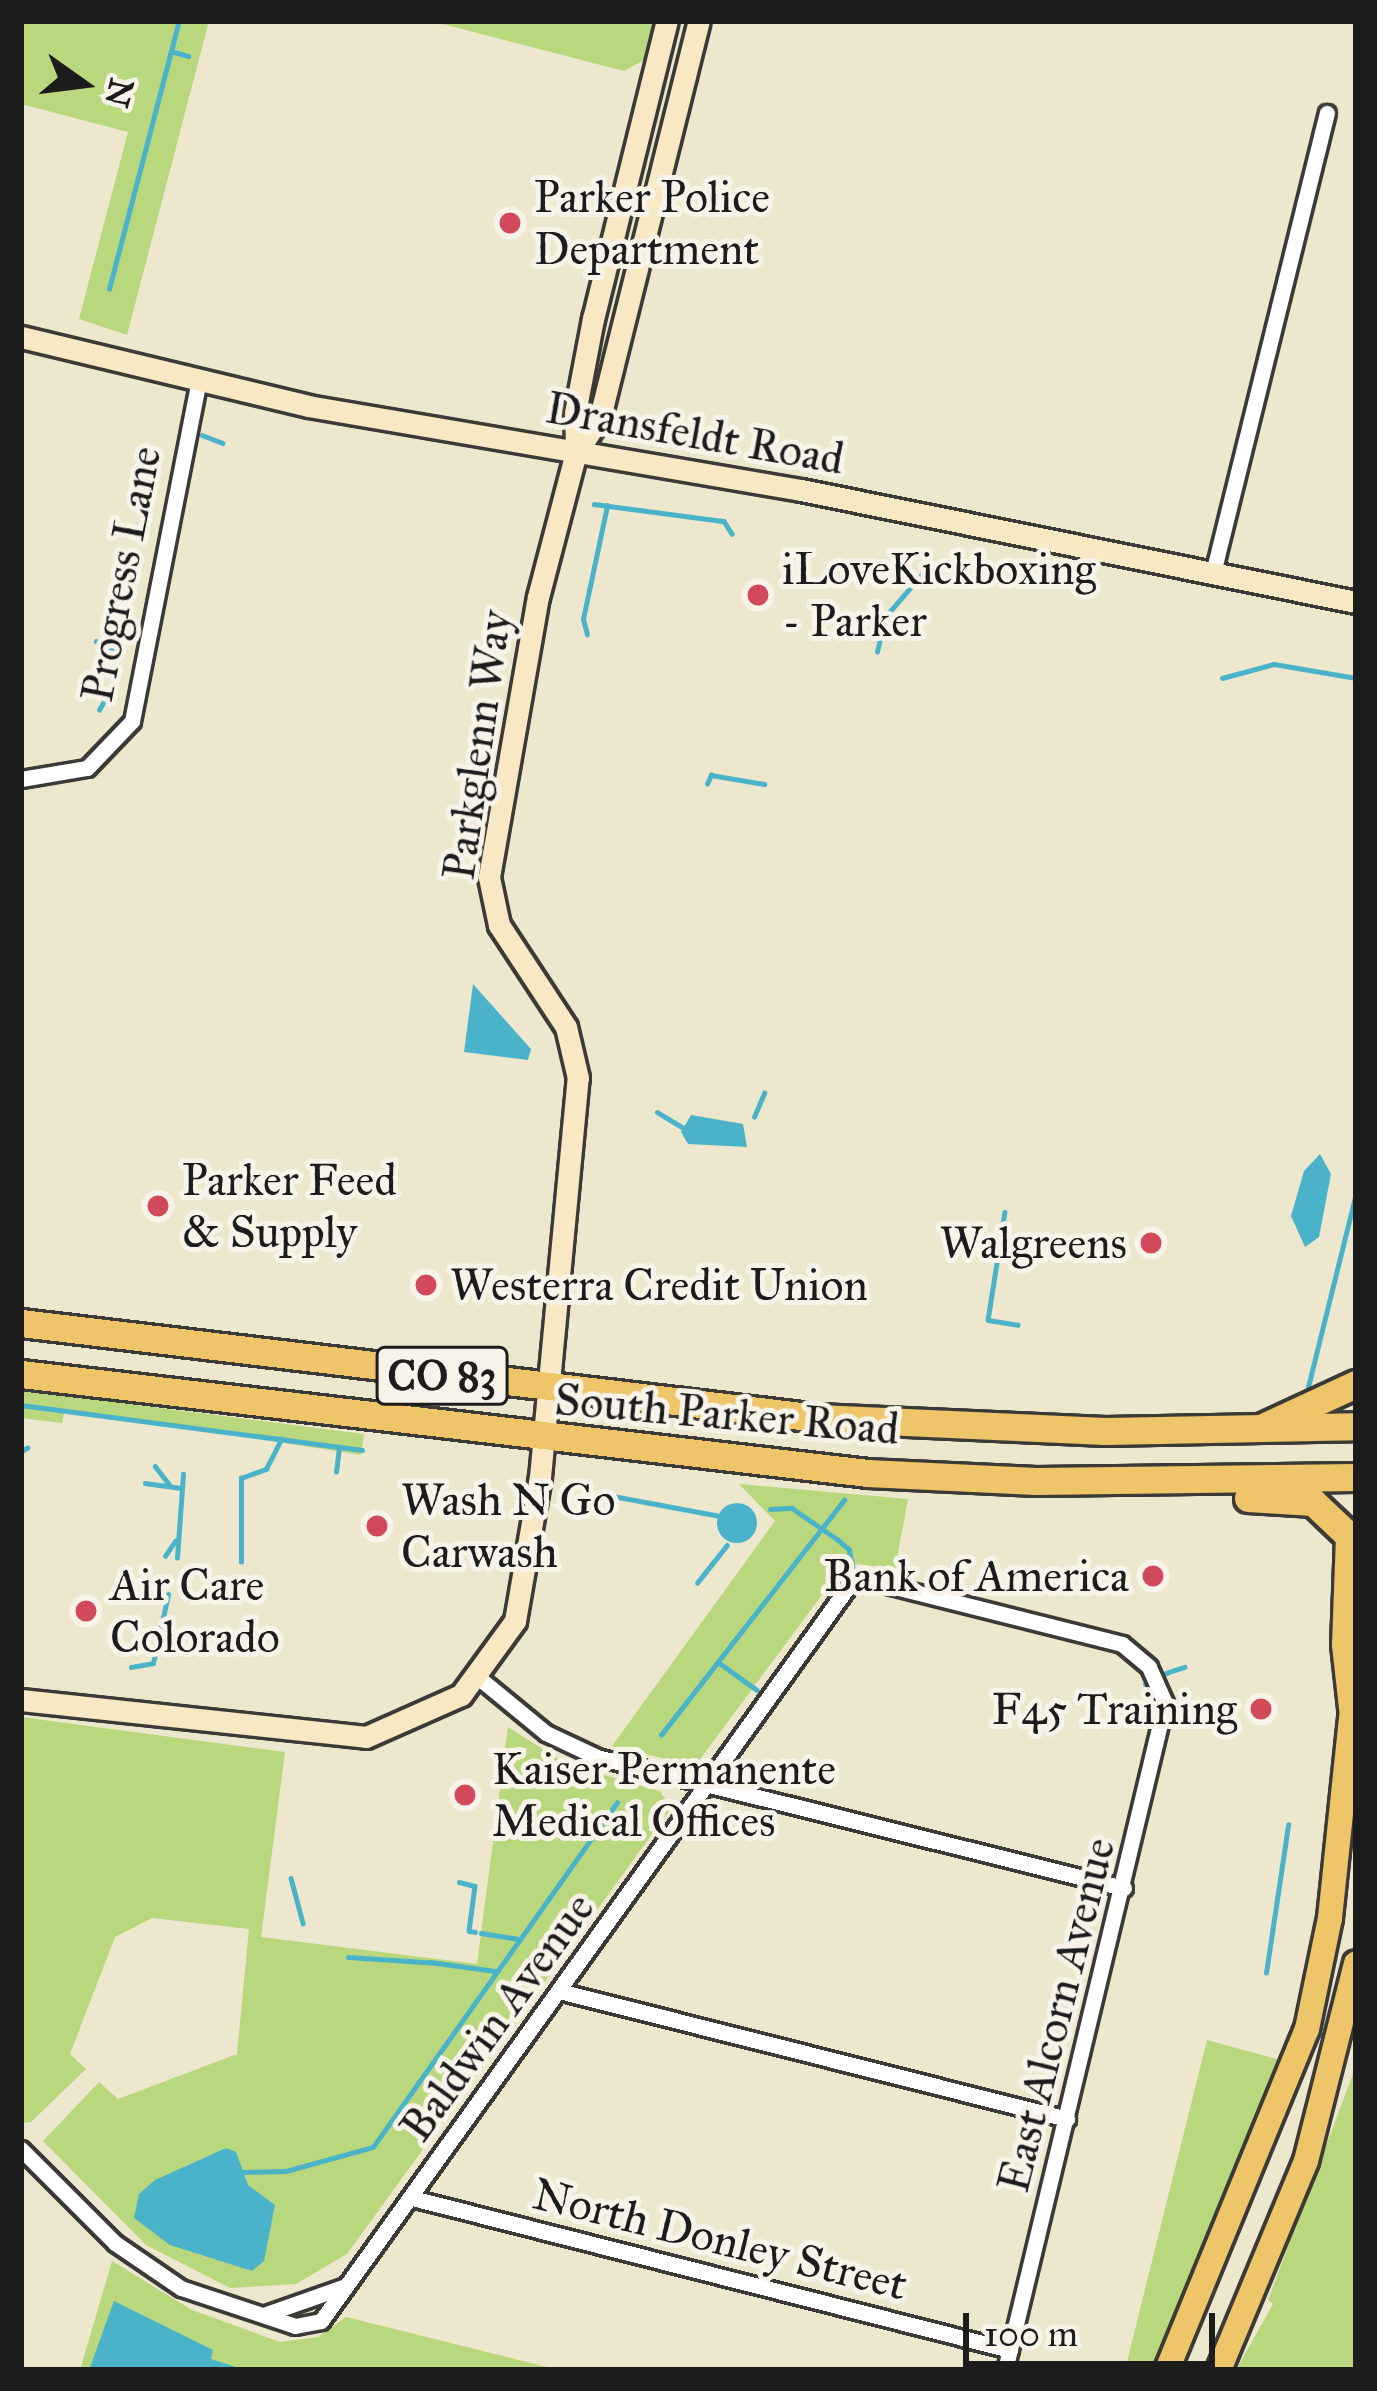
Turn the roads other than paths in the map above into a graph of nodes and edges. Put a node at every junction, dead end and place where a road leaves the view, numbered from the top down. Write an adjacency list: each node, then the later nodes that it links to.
1 (667, 21): 6 (street)
2 (699, 21): 6 (street)
3 (1327, 113): 7 (street)
4 (21, 337): 5 (street, Dransfeldt Road)
5 (199, 380): 6 (street, Dransfeldt Road); 9 (street, Progress Lane)
6 (576, 452): 7 (street, Dransfeldt Road); 13 (street, Parkglenn Way)
7 (1213, 573): 8 (street, Dransfeldt Road)
8 (1356, 602)
9 (21, 778)
10 (21, 1323): 13 (highway, South Parker Road / CO 83)
11 (21, 1374): 16 (highway, South Parker Road / CO 83)
12 (1356, 1384): 15 (highway)
13 (547, 1389): 15 (highway, South Parker Road / CO 83); 16 (street, Parkglenn Way)
14 (1356, 1426): 15 (highway, South Parker Road / CO 83)
15 (1261, 1429)
16 (544, 1439): 18 (highway, South Parker Road / CO 83); 20 (street, Parkglenn Way)
17 (1356, 1477): 18 (highway, South Parker Road / CO 83)
18 (1036, 1481): 23 (highway)
19 (1356, 1671): 23 (main road)
20 (479, 1678): 22 (street); 24 (street)
21 (1157, 1678): 24 (street, Baldwin Avenue); 25 (street, East Alcorn Avenue)
22 (21, 1700)
23 (1352, 1707): 35 (main road)
24 (707, 1788): 25 (street); 27 (street, Baldwin Avenue)
25 (1124, 1888): 28 (street, East Alcorn Avenue)
26 (1356, 1964): 36 (main road)
27 (559, 1991): 28 (street); 30 (street, Baldwin Avenue)
28 (1067, 2119): 33 (street, East Alcorn Avenue)
29 (21, 2149): 32 (street)
30 (412, 2198): 31 (street, Baldwin Avenue); 33 (street, North Donley Street)
31 (343, 2288): 32 (street); 32 (street, Baldwin Avenue)
32 (266, 2314)
33 (1010, 2350): 34 (street, East Alcorn Avenue)
34 (1005, 2370)
35 (1167, 2370)
36 (1219, 2370)

